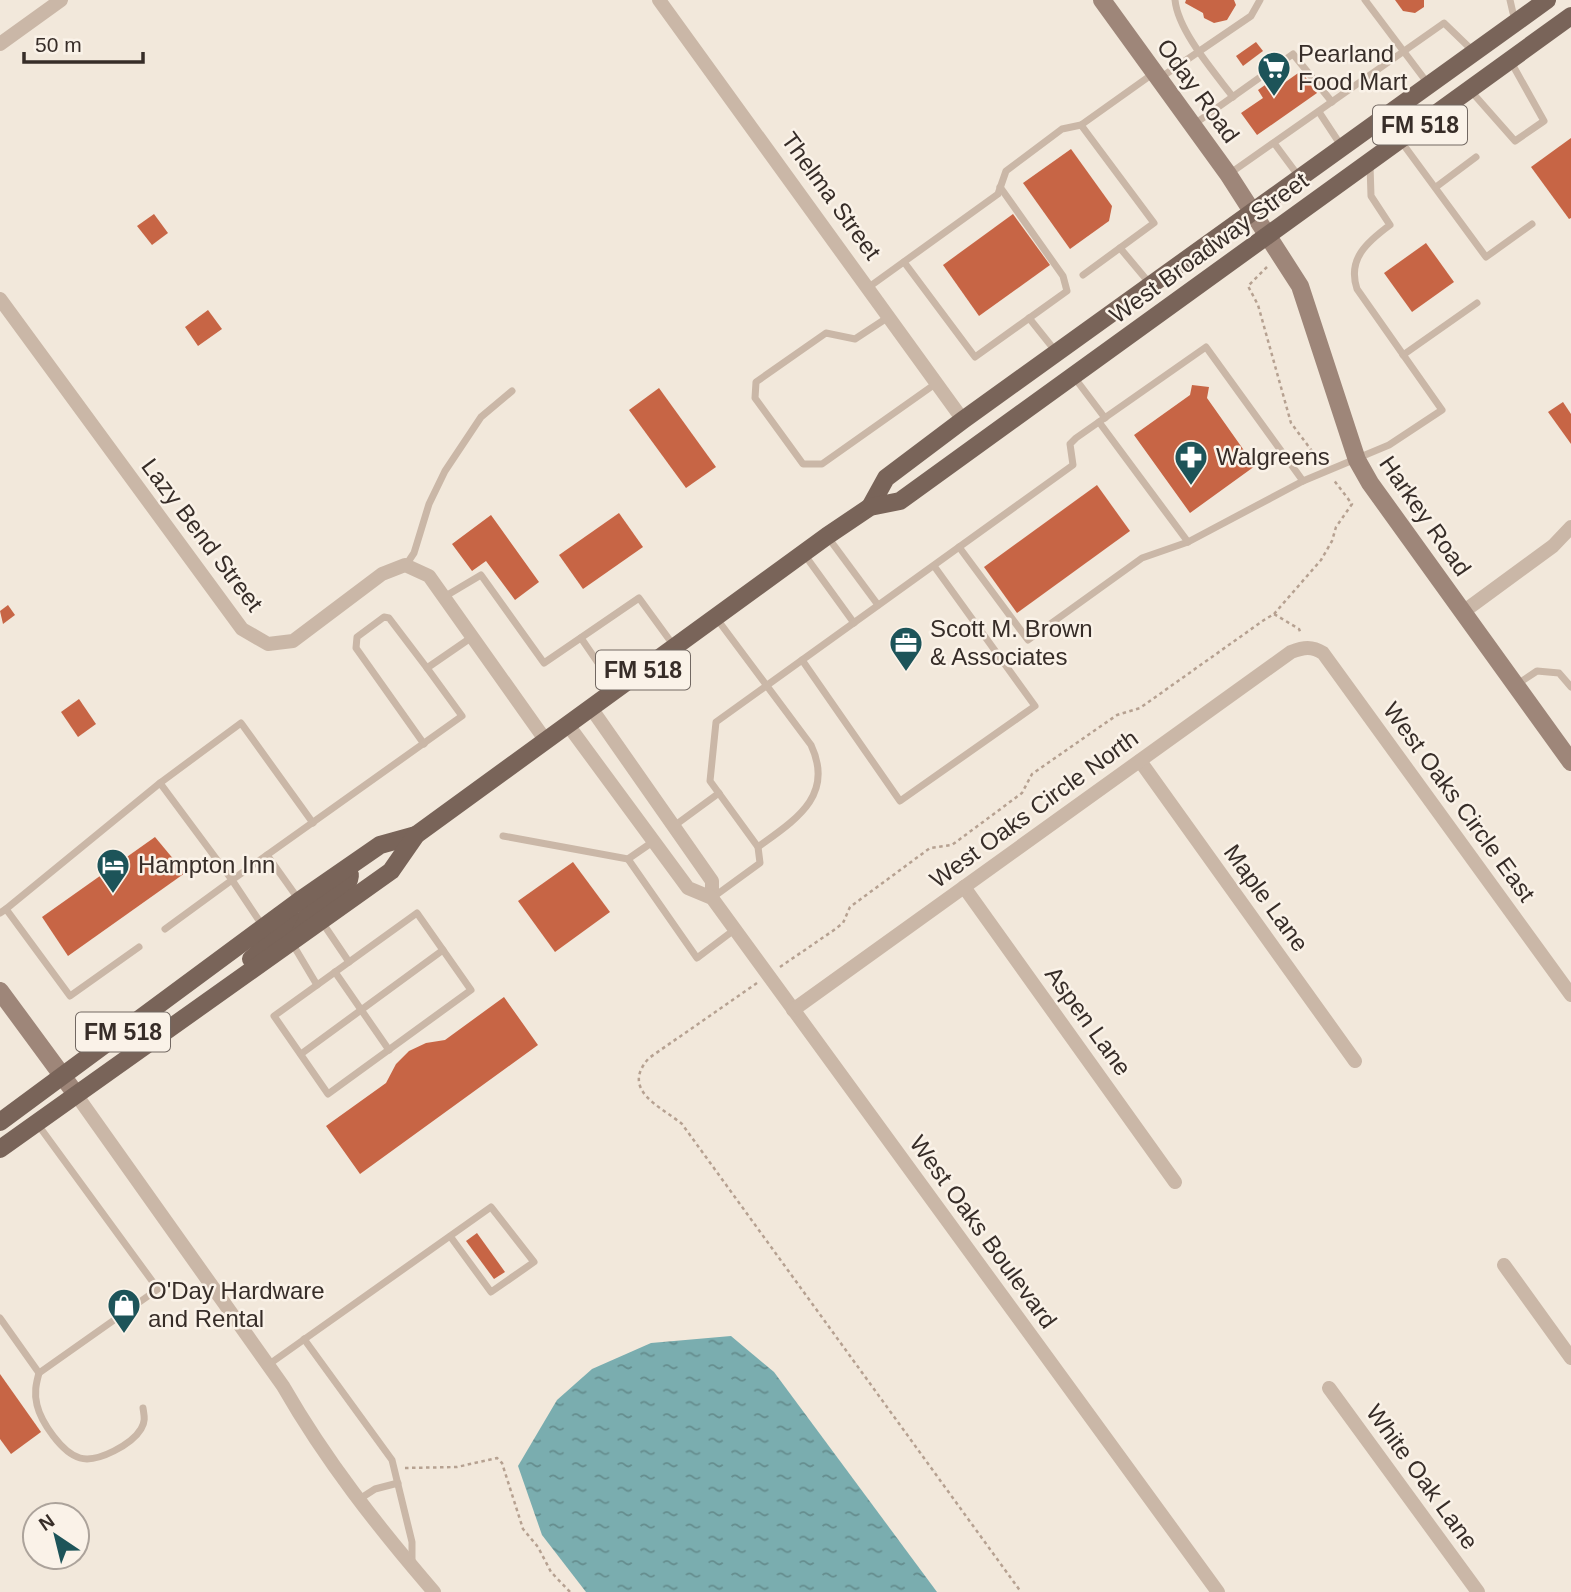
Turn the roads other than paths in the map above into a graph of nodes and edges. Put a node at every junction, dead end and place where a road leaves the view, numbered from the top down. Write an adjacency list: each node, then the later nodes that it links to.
1 (61, 0): 11 (street)
2 (659, 0): 40 (street, Thelma Street)
3 (1102, 0): 16 (street, Oday Road)
4 (1175, 0): 12 (lane)
5 (1260, 0): 12 (lane)
6 (1365, 0): 13 (lane)
7 (1510, 0): 10 (lane)
8 (1547, 0): 10 (main road, West Broadway Street / FM 518)
9 (1571, 16): 15 (main road, West Broadway Street / FM 518)
10 (1522, 19): 14 (main road, West Broadway Street / FM 518)
11 (0, 44)
12 (1199, 51): 16 (lane); 19 (lane)
13 (1401, 52): 14 (lane); 17 (lane); 20 (lane)
14 (1474, 52): 17 (main road, West Broadway Street / FM 518)
15 (1510, 60): 18 (main road, West Broadway Street / FM 518); 18 (lane)
16 (1157, 76): 22 (lane); 23 (street, Oday Road)
17 (1429, 85): 26 (main road, West Broadway Street / FM 518)
18 (1469, 90): 24 (main road, West Broadway Street / FM 518)
19 (1233, 97): 20 (lane); 23 (lane)
20 (1332, 102): 21 (lane)
21 (1319, 112): 25 (lane); 26 (lane)
22 (1081, 125): 31 (lane); 36 (lane)
23 (1193, 126): 29 (street, Oday Road)
24 (1400, 140): 28 (main road, West Broadway Street / FM 518); 32 (lane)
25 (1274, 143): 29 (lane); 30 (lane)
26 (1343, 148): 30 (main road, West Broadway Street / FM 518)
27 (1476, 157): 32 (lane)
28 (1370, 161): 35 (main road, West Broadway Street / FM 518); 46 (lane)
29 (1228, 174): 33 (street, Oday Road)
30 (1300, 178): 33 (main road, West Broadway Street / FM 518)
31 (1000, 187): 37 (lane); 44 (lane)
32 (1436, 187): 34 (lane)
33 (1253, 212): 35 (street, Oday Road); 39 (main road, West Broadway Street / FM 518)
34 (1532, 225)
35 (1269, 235): 47 (main road, West Broadway Street / FM 518); 52 (street, Harkey Road)
36 (1120, 248): 38 (lane); 39 (lane)
37 (905, 262): 40 (lane); 44 (lane)
38 (1083, 275)
39 (1152, 286): 45 (main road, West Broadway Street / FM 518)
40 (869, 287): 43 (street, Thelma Street)
41 (0, 299): 60 (street, Lazy Bend Street)
42 (1476, 303): 46 (lane)
43 (890, 316): 48 (street, Thelma Street); 48 (lane)
44 (1029, 318): 45 (lane)
45 (1058, 354): 50 (main road, West Broadway Street / FM 518)
46 (1403, 355): 52 (lane)
47 (1073, 376): 51 (lane); 54 (main road, West Broadway Street / FM 518)
48 (938, 382): 50 (street, Thelma Street)
49 (512, 391): 60 (lane)
50 (963, 420): 54 (main road, West Broadway Street / FM 518)
51 (1102, 420): 53 (lane); 57 (lane); 58 (lane)
52 (1357, 460): 53 (lane); 64 (street, Harkey Road)
53 (1303, 481): 57 (lane)
54 (870, 507): 56 (main road, West Broadway Street / FM 518)
55 (1571, 527): 64 (street)
56 (827, 536): 59 (main road, West Broadway Street / FM 518); 63 (lane)
57 (1188, 542): 58 (lane)
58 (959, 547): 61 (lane)
59 (803, 554): 65 (main road, West Broadway Street / FM 518); 66 (lane)
60 (405, 565): 62 (street)
61 (934, 566): 63 (lane); 71 (lane)
62 (444, 597): 67 (street); 68 (lane)
63 (878, 605): 66 (lane)
64 (1463, 612): 73 (street, Harkey Road)
65 (716, 617): 69 (main road, West Broadway Street / FM 518); 74 (lane)
66 (854, 623): 71 (lane)
67 (472, 636): 72 (lane); 79 (street)
68 (581, 638): 69 (lane); 76 (lane)
69 (674, 647): 76 (main road, West Broadway Street / FM 518)
70 (1303, 647): 82 (street, West Oaks Circle North); 111 (street, West Oaks Circle East)
71 (802, 660): 74 (lane)
72 (427, 668): 80 (lane); 80 (lane)
73 (1515, 685): 75 (lane); 81 (street, Harkey Road)
74 (767, 686): 84 (lane); 90 (lane)
75 (1571, 687)
76 (617, 690): 77 (main road, West Broadway Street / FM 518)
77 (591, 708): 78 (main road, West Broadway Street / FM 518); 86 (street, West Oaks Boulevard)
78 (568, 725): 79 (main road, West Broadway Street / FM 518); 89 (street, West Oaks Boulevard)
79 (546, 741): 87 (main road, West Broadway Street / FM 518)
80 (424, 744): 85 (lane)
81 (1569, 754)
82 (1140, 761): 95 (street, West Oaks Circle North); 116 (street, Maple Lane)
83 (160, 783): 85 (lane); 94 (lane); 98 (lane)
84 (719, 793): 86 (lane); 90 (lane)
85 (313, 823): 91 (lane)
86 (674, 826): 89 (street); 96 (street, West Oaks Boulevard)
87 (416, 835): 93 (main road, West Broadway Street / FM 518); 99 (main road, West Broadway Street / FM 518)
88 (503, 836): 92 (lane)
89 (654, 841): 92 (lane); 96 (street, West Oaks Boulevard)
90 (758, 847): 96 (lane)
91 (267, 855): 94 (lane); 97 (lane)
92 (628, 859): 102 (lane)
93 (352, 865): 97 (main road, West Broadway Street / FM 518); 103 (main road)
94 (232, 880): 100 (lane); 101 (lane)
95 (964, 887): 112 (street, West Oaks Circle North); 122 (street, Aspen Lane)
96 (712, 898): 102 (street, West Oaks Boulevard)
97 (299, 901): 100 (main road, West Broadway Street / FM 518); 108 (main road)
98 (3, 911): 104 (lane)
99 (321, 921): 103 (main road, West Broadway Street / FM 518); 106 (lane)
100 (264, 928): 117 (main road, West Broadway Street / FM 518)
101 (165, 929)
102 (734, 930): 112 (street, West Oaks Boulevard)
103 (291, 942): 108 (main road, West Broadway Street / FM 518); 109 (lane)
104 (139, 947)
105 (443, 950): 106 (lane); 113 (lane); 114 (lane)
106 (349, 962): 107 (lane)
107 (335, 972): 109 (lane); 113 (lane)
108 (239, 980): 118 (main road, West Broadway Street / FM 518)
109 (317, 985): 115 (lane)
110 (0, 991): 117 (street)
111 (1571, 995)
112 (793, 1010): 136 (street, West Oaks Boulevard)
113 (361, 1011): 114 (lane); 115 (lane)
114 (388, 1050): 115 (lane)
115 (301, 1054)
116 (1355, 1061)
117 (62, 1076): 118 (street); 119 (main road, West Broadway Street / FM 518)
118 (75, 1093): 120 (main road, West Broadway Street / FM 518); 128 (street)
119 (0, 1122)
120 (36, 1122): 121 (main road, West Broadway Street / FM 518); 129 (lane)
121 (0, 1149)
122 (1175, 1182)
123 (450, 1236): 123 (lane); 126 (lane)
124 (1504, 1265): 127 (street)
125 (0, 1318): 129 (lane)
126 (304, 1339): 128 (lane); 132 (lane)
127 (1571, 1358)
128 (268, 1365): 133 (street)
129 (39, 1373): 131 (lane)
130 (1329, 1388): 137 (street, White Oak Lane)
131 (143, 1408)
132 (398, 1483): 133 (lane); 134 (lane)
133 (358, 1500): 134 (street)
134 (412, 1567): 135 (street)
135 (434, 1592)
136 (1218, 1592)
137 (1478, 1592)

